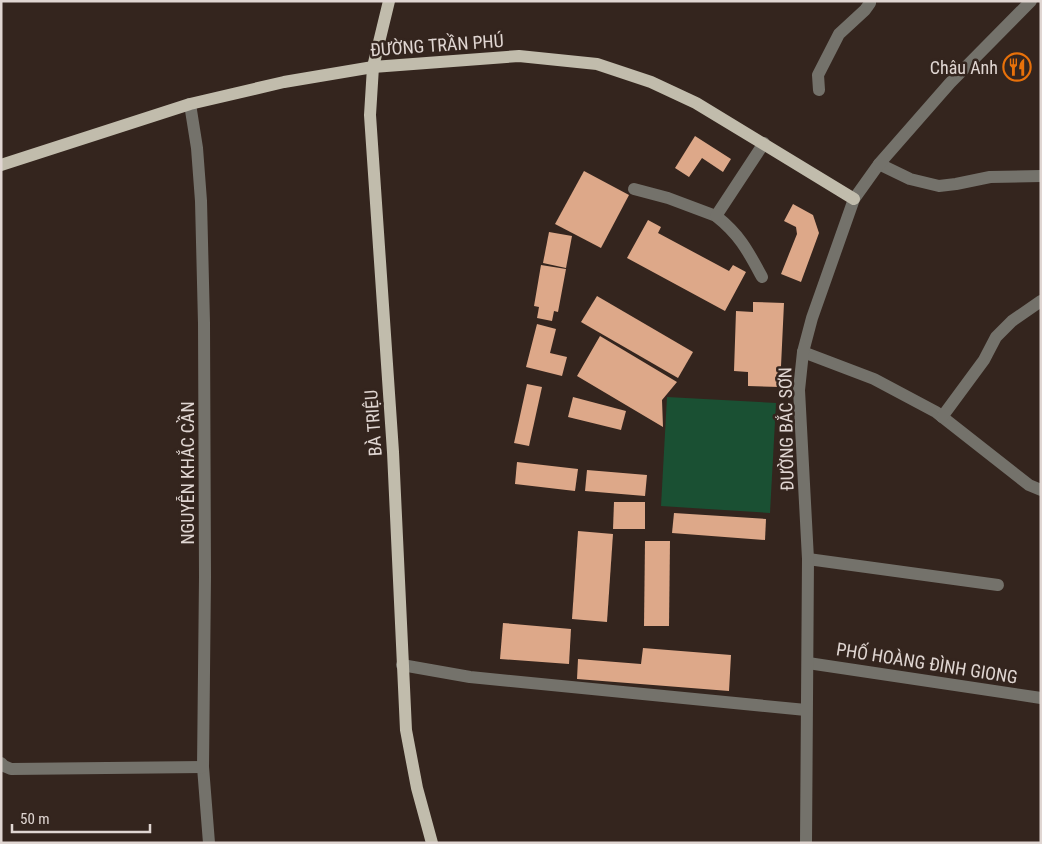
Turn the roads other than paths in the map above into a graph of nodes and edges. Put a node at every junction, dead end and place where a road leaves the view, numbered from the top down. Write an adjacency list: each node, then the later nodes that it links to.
1 (389, 1): 4 (main road, BÀ TRIỆU)
2 (869, 1): 5 (street)
3 (1031, 1): 8 (street, ĐƯỜNG BẮC SƠN)
4 (373, 67): 6 (main road, ĐƯỜNG TRẦN PHÚ); 7 (main road, ĐƯỜNG TRẦN PHÚ); 22 (main road, BÀ TRIỆU)
5 (819, 90)
6 (190, 104): 9 (main road, ĐƯỜNG TRẦN PHÚ); 26 (street, NGUYỄN KHẮC CẦN)
7 (764, 143): 12 (main road, ĐƯỜNG TRẦN PHÚ); 13 (street)
8 (880, 164): 10 (street); 12 (street, ĐƯỜNG BẮC SƠN)
9 (1, 166)
10 (1041, 176)
11 (634, 189): 13 (street)
12 (854, 199): 16 (street, ĐƯỜNG BẮC SƠN)
13 (716, 216): 14 (street)
14 (762, 277)
15 (1041, 301): 17 (street)
16 (803, 352): 17 (street); 19 (street, ĐƯỜNG BẮC SƠN)
17 (942, 416): 18 (street)
18 (1041, 490)
19 (808, 559): 20 (street); 21 (street, ĐƯỜNG BẮC SƠN)
20 (998, 585)
21 (808, 662): 23 (street, PHỐ HOÀNG ĐÌNH GIONG); 24 (street, ĐƯỜNG BẮC SƠN)
22 (402, 665): 24 (street); 28 (main road, BÀ TRIỆU)
23 (1041, 698)
24 (806, 710): 29 (street, ĐƯỜNG BẮC SƠN)
25 (1, 763): 26 (street)
26 (204, 767): 27 (street, NGUYỄN KHẮC CẦN)
27 (209, 843)
28 (432, 843)
29 (806, 843)

